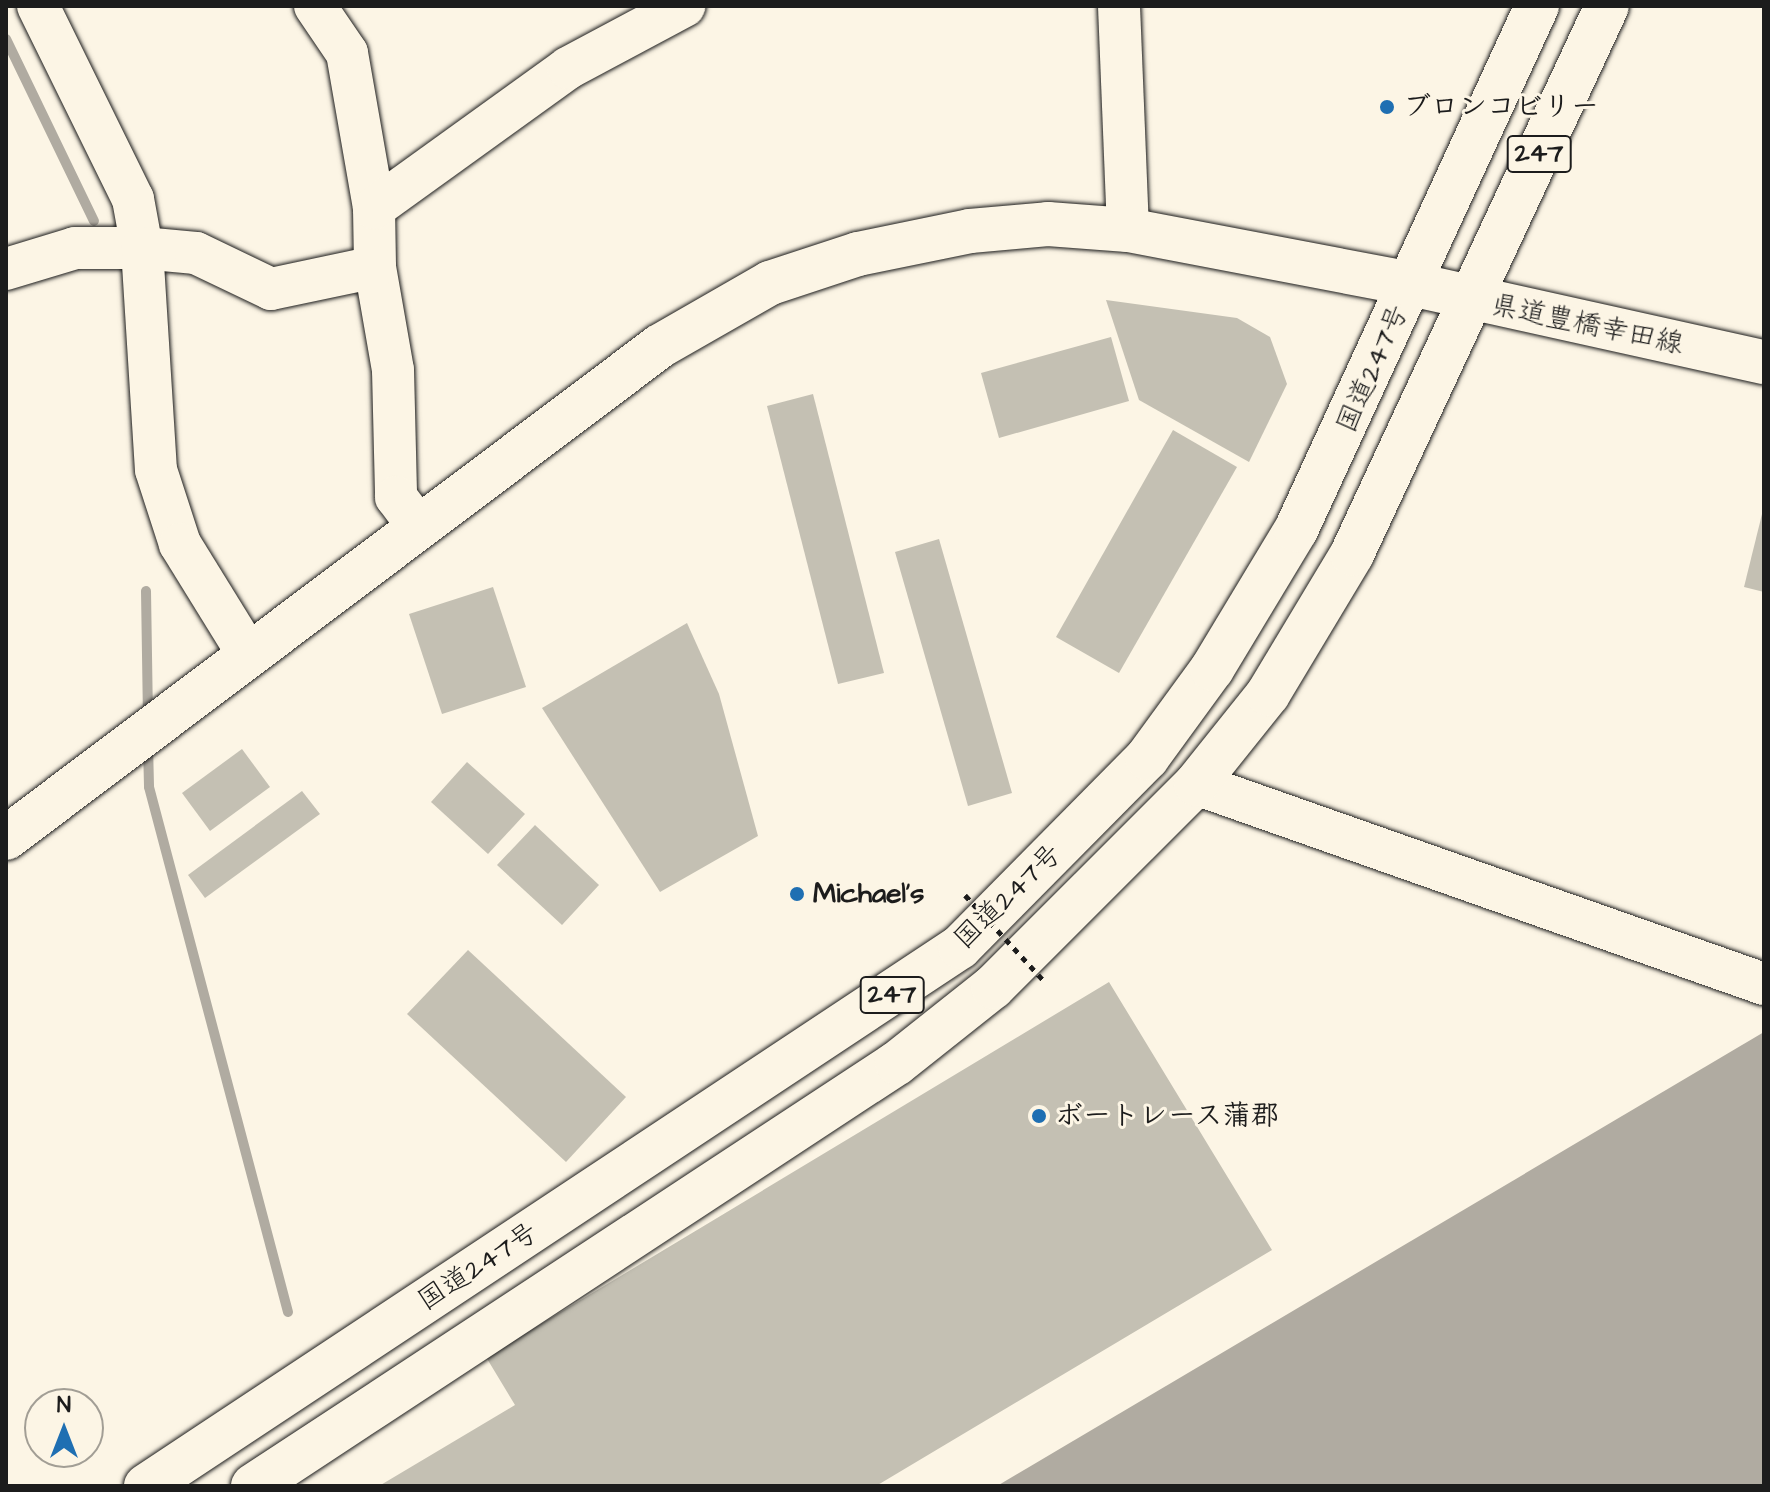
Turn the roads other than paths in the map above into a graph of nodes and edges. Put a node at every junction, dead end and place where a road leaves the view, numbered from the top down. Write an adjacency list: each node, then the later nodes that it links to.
1 (38, 6): 9 (street)
2 (315, 6): 7 (street)
3 (684, 6): 7 (street)
4 (1119, 6): 8 (street)
5 (1537, 6): 12 (main road, 国道247号 / 247)
6 (1607, 6): 13 (main road, 国道247号 / 247)
7 (374, 208): 10 (street)
8 (1128, 230): 12 (main road, 県道豊橋幸田線); 15 (main road, 県道豊橋幸田線)
9 (142, 248): 10 (street); 11 (street); 16 (street)
10 (375, 267): 15 (street)
11 (6, 269)
12 (1411, 284): 13 (main road, 県道豊橋幸田線); 20 (main road, 国道247号 / 247)
13 (1471, 301): 14 (main road, 県道豊橋幸田線); 17 (main road, 国道247号 / 247)
14 (1764, 362)
15 (417, 525): 16 (main road, 県道豊橋幸田線)
16 (248, 654): 18 (main road, 県道豊橋幸田線)
17 (1196, 784): 19 (street); 21 (main road, 国道247号 / 247)
18 (6, 838)
19 (1764, 984)
20 (146, 1486)
21 (253, 1486)

